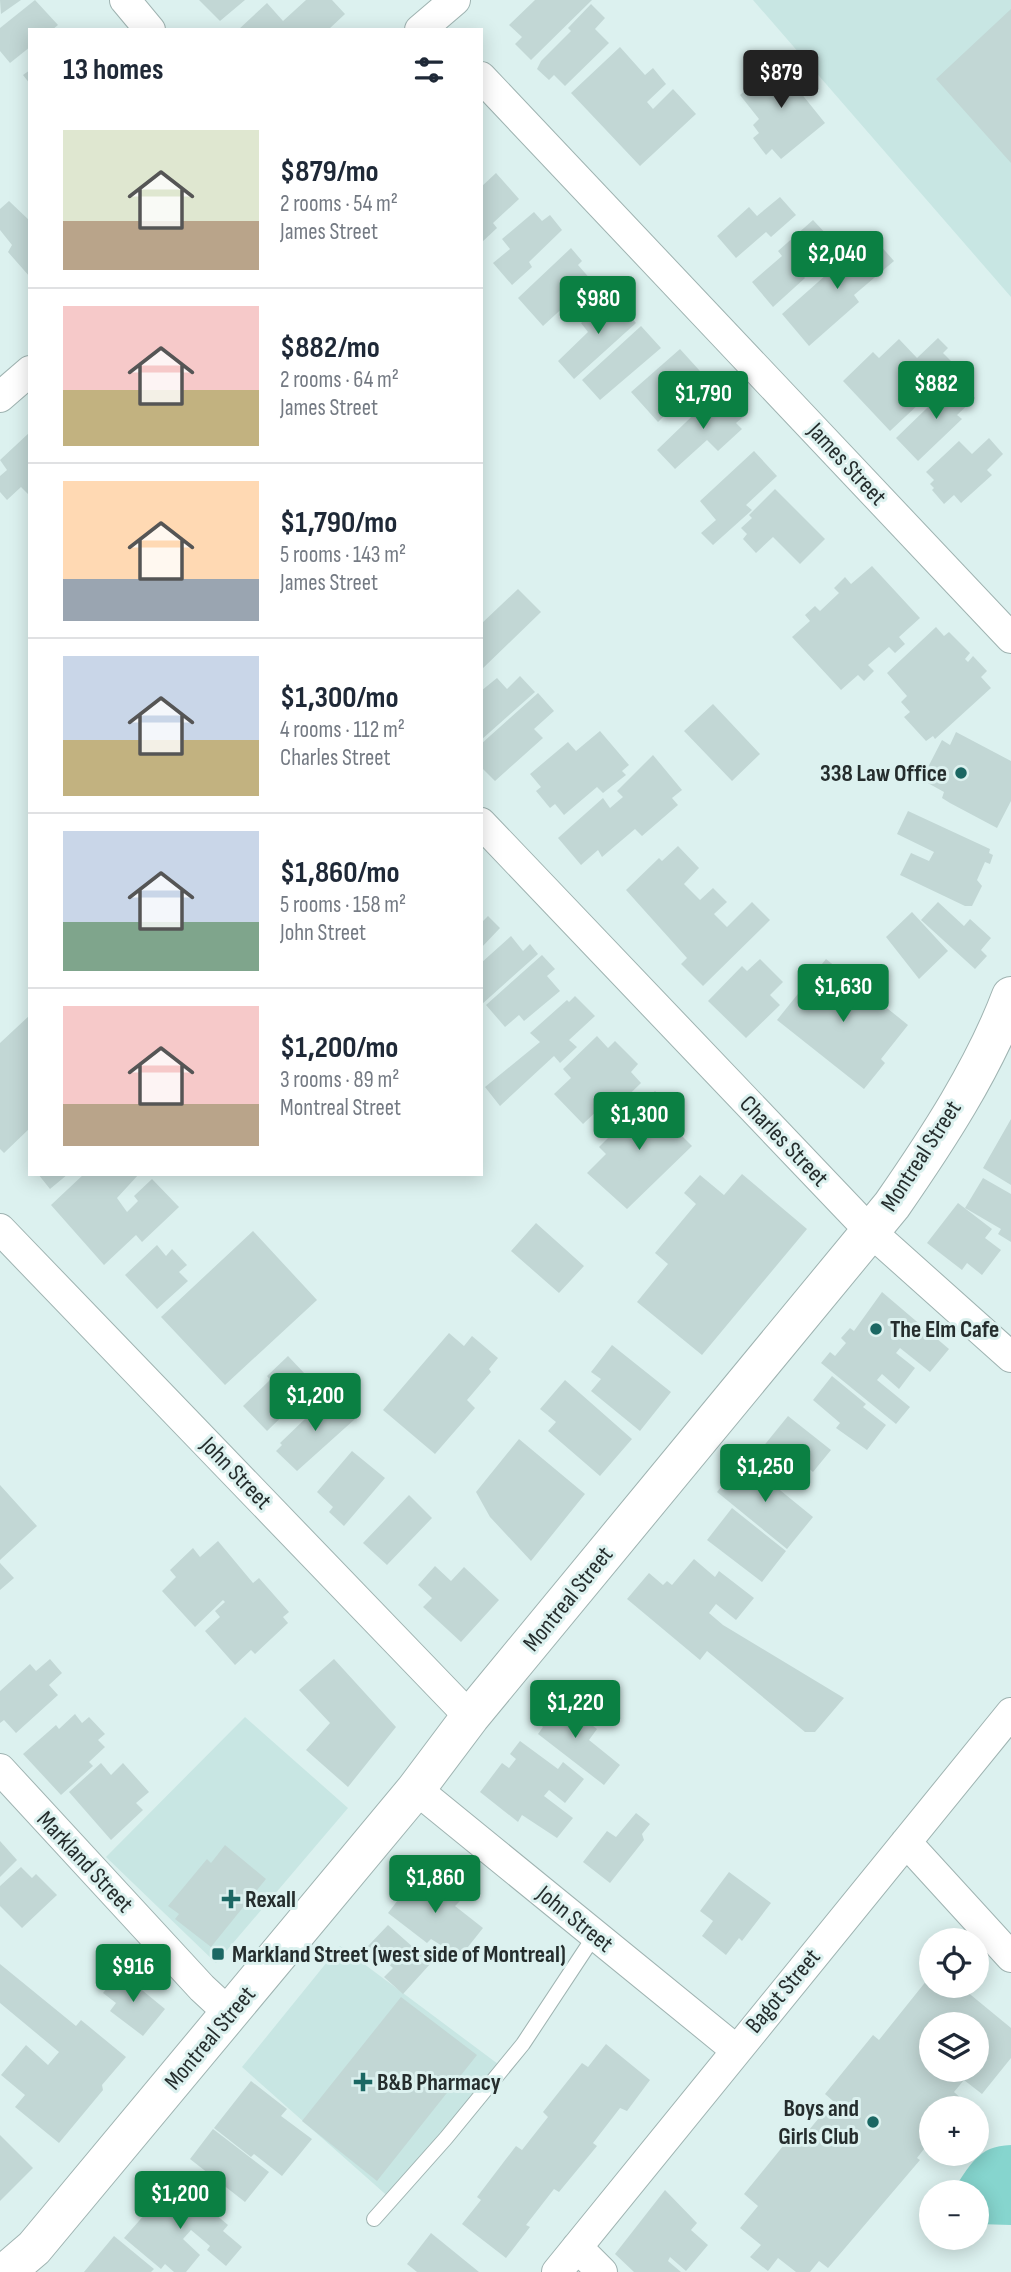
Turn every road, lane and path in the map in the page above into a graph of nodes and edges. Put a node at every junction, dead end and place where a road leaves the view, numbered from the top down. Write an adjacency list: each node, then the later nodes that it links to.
1 (125, 0): 4 (street)
2 (455, 0): 3 (street)
3 (429, 27)
4 (148, 28)
5 (483, 79): 8 (street, James Street)
6 (28, 373): 7 (street)
7 (0, 397)
8 (1011, 638)
9 (483, 825): 12 (street, Charles Street)
10 (1011, 996): 12 (main road, Montreal Street)
11 (0, 1229): 15 (street, John Street)
12 (870, 1231): 13 (street, Charles Street); 15 (main road, Montreal Street)
13 (1011, 1357)
14 (1011, 1713): 18 (street, Bagot Street)
15 (470, 1717): 17 (main road, Montreal Street)
16 (0, 1769): 21 (street, Markland Street)
17 (416, 1789): 19 (street, John Street); 21 (main road, Montreal Street)
18 (906, 1842): 20 (street); 22 (street, Bagot Street)
19 (595, 1935): 22 (street, John Street); 23 (lane)
20 (1011, 1957)
21 (230, 2014): 25 (main road, Montreal Street)
22 (735, 2049): 24 (street, Bagot Street)
23 (374, 2218)
24 (577, 2247): 26 (street, Bagot Street); 27 (street)
25 (6, 2272)
26 (557, 2272)
27 (602, 2272)

